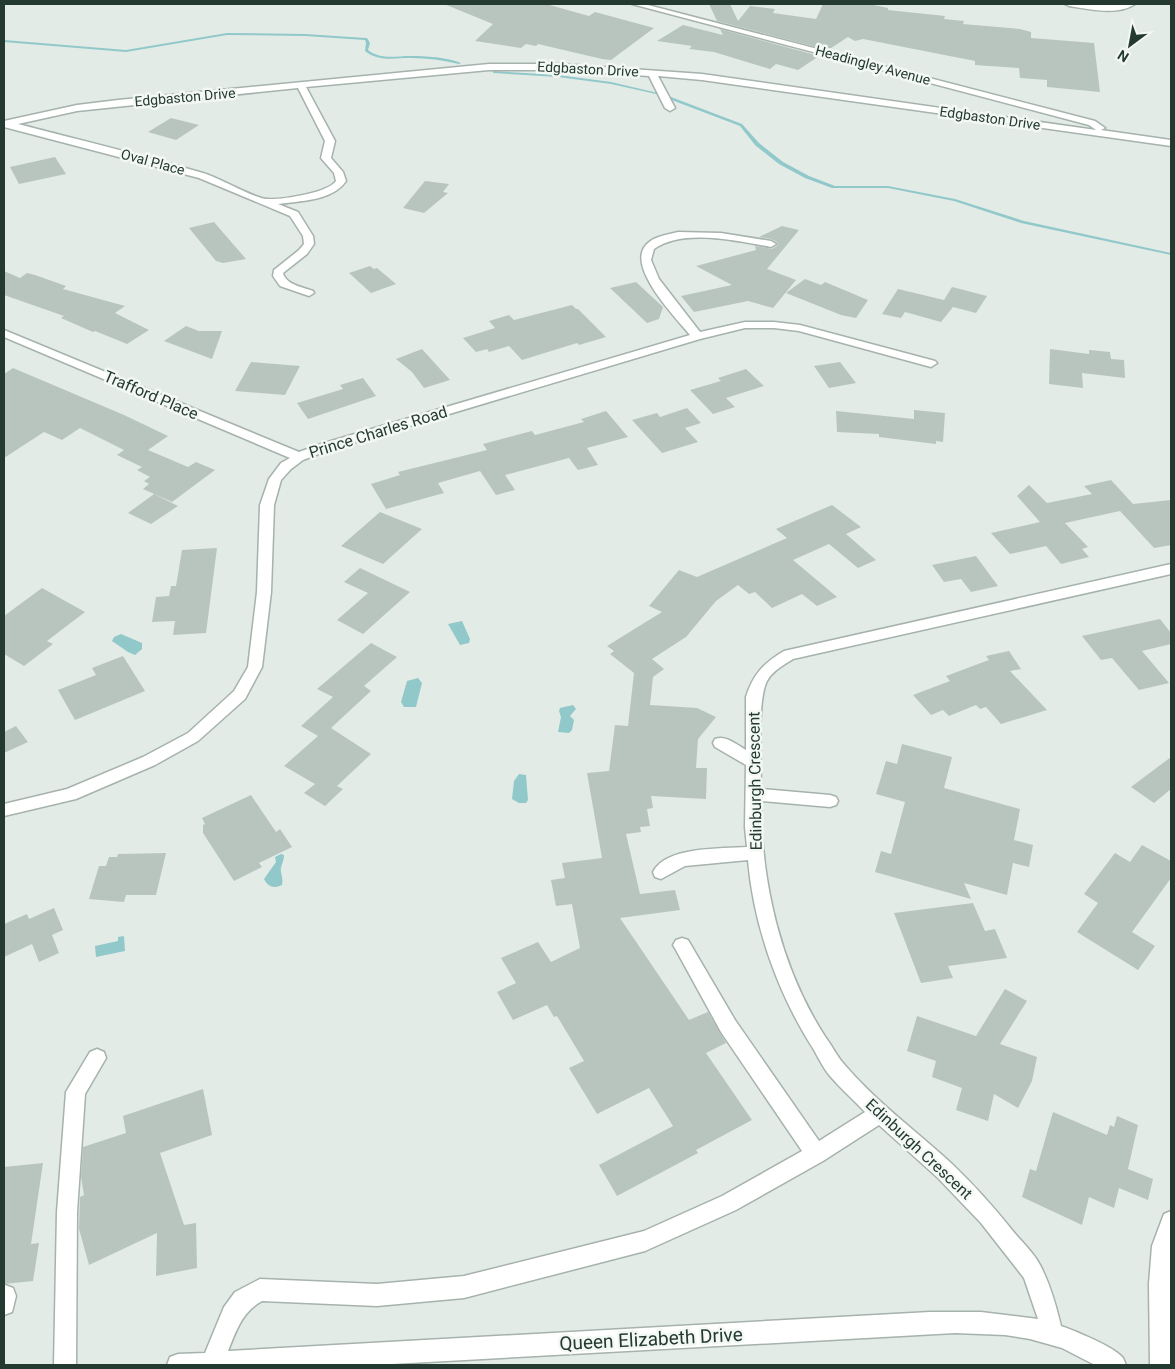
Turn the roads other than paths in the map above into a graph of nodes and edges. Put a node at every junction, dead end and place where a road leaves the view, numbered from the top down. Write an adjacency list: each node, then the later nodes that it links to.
1 (636, 4): 8 (street, Headingley Avenue)
2 (1069, 4): 3 (street)
3 (1130, 4)
4 (651, 72): 5 (street, Edgbaston Drive); 6 (street); 8 (street, Edgbaston Drive)
5 (301, 86): 7 (street, Edgbaston Drive); 10 (street)
6 (670, 108)
7 (6, 124): 10 (street, Oval Place)
8 (1106, 134): 9 (street, Edgbaston Drive)
9 (1171, 143)
10 (265, 202): 12 (street, Oval Place)
11 (771, 244): 14 (street)
12 (309, 293)
13 (4, 333): 16 (street, Trafford Place)
14 (697, 336): 15 (street, Prince Charles Road); 16 (street, Prince Charles Road)
15 (932, 364)
16 (299, 456): 22 (street, Prince Charles Road)
17 (1171, 569): 19 (street, Edinburgh Crescent)
18 (721, 743): 19 (street)
19 (753, 762): 20 (street, Edinburgh Crescent)
20 (753, 794): 21 (street); 23 (street, Edinburgh Crescent)
21 (830, 801)
22 (4, 810)
23 (755, 853): 24 (street); 27 (street, Edinburgh Crescent)
24 (661, 872)
25 (682, 945): 28 (street)
26 (97, 1058): 33 (street)
27 (880, 1113): 28 (street); 30 (street, Edinburgh Crescent)
28 (816, 1154): 32 (street)
29 (1171, 1221): 36 (street)
30 (1054, 1334): 31 (street, Queen Elizabeth Drive); 35 (street, Queen Elizabeth Drive)
31 (338, 1361): 32 (street, Queen Elizabeth Drive)
32 (212, 1363): 34 (street, Queen Elizabeth Drive)
33 (65, 1365)
34 (178, 1365)
35 (1113, 1365)
36 (1161, 1365)

